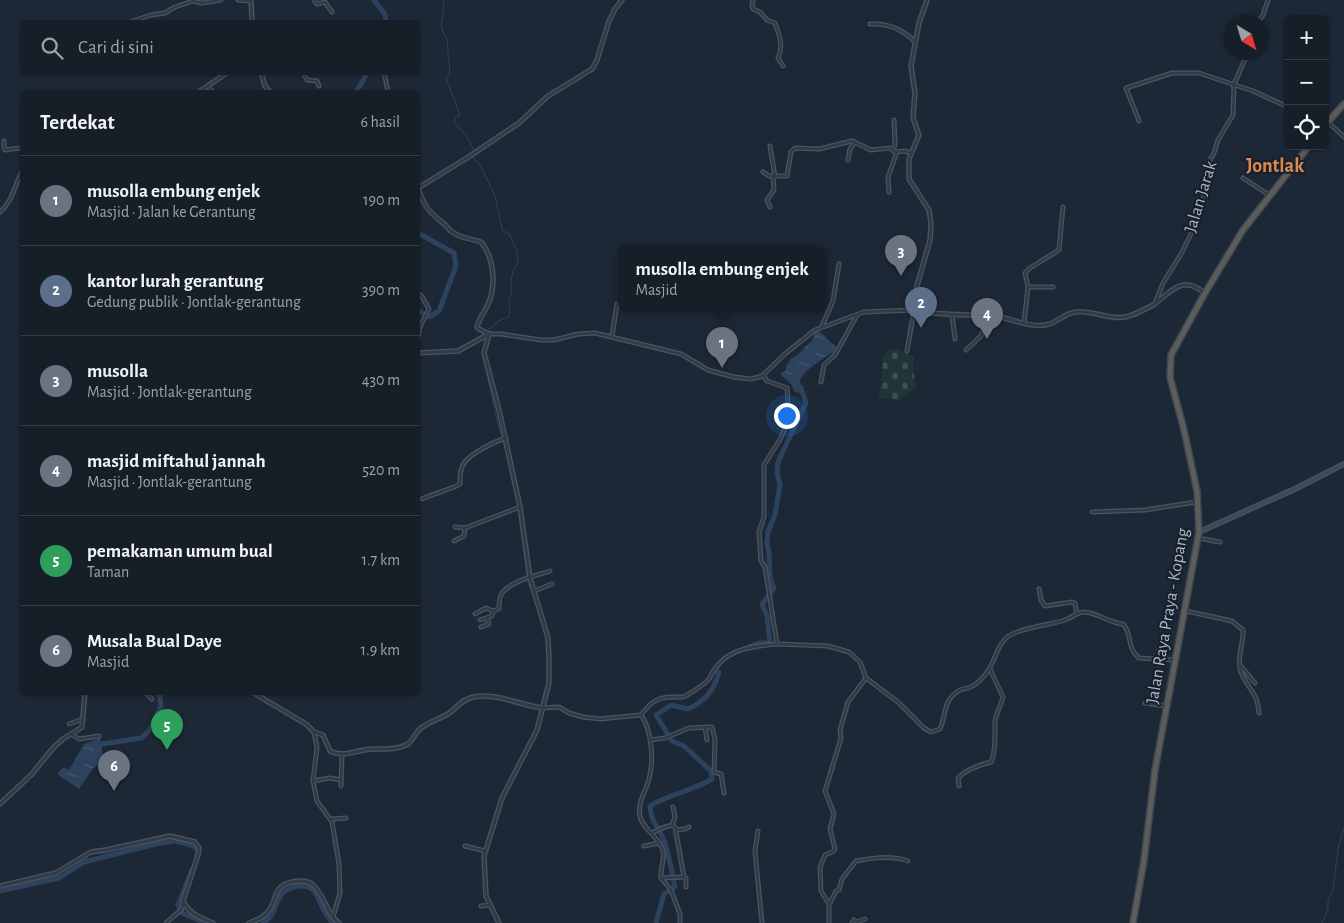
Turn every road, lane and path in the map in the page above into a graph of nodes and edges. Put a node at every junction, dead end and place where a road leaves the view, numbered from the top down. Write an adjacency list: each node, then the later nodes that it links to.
1 (193, 0): 2 (street); 12 (street)
2 (221, 0)
3 (238, 0): 9 (street)
4 (314, 0): 10 (street)
5 (622, 0): 48 (street)
6 (753, 0): 17 (street)
7 (927, 0): 15 (street)
8 (1268, 0): 11 (street)
9 (250, 1): 13 (street)
10 (332, 12)
11 (1263, 15)
12 (136, 20)
13 (252, 20)
14 (870, 24): 15 (street)
15 (916, 44): 42 (street)
16 (1245, 60): 23 (street)
17 (783, 66)
18 (224, 75): 24 (street)
19 (262, 75): 27 (street)
20 (304, 75): 22 (street)
21 (385, 75): 28 (street)
22 (319, 86)
23 (1233, 86): 30 (street); 32 (street); 61 (street, Jalan Jarak)
24 (208, 87): 25 (street); 26 (street)
25 (203, 90)
26 (211, 90)
27 (268, 90)
28 (388, 90)
29 (1344, 104): 33 (highway)
30 (1284, 106)
31 (894, 120): 41 (street)
32 (1139, 121)
33 (1329, 122)
34 (1329, 126): 35 (street)
35 (1344, 137)
36 (4, 141): 39 (street)
37 (855, 142): 41 (street); 43 (street); 45 (street)
38 (770, 146): 45 (street)
39 (20, 148)
40 (1306, 150): 51 (highway, Jalan Raya Praya - Kopang)
41 (895, 151): 42 (street); 49 (street)
42 (911, 153): 62 (street)
43 (848, 160)
44 (762, 172): 45 (street)
45 (774, 176): 53 (street)
46 (20, 178): 54 (street)
47 (1243, 178): 51 (street)
48 (420, 187)
49 (889, 192)
50 (420, 193): 69 (street)
51 (1269, 195): 58 (highway, Jalan Raya Praya - Kopang)
52 (1063, 206): 57 (street)
53 (770, 207)
54 (0, 212)
55 (839, 264): 67 (street)
56 (1053, 286): 57 (street)
57 (1028, 287): 66 (street)
58 (1205, 293): 61 (street); 80 (highway, Jalan Raya Praya - Kopang)
59 (421, 295): 68 (street)
60 (617, 304): 70 (street)
61 (1155, 304): 66 (street)
62 (914, 310): 63 (street); 64 (street); 73 (street)
63 (952, 313): 65 (street); 71 (street)
64 (857, 315): 67 (street); 76 (street)
65 (988, 316): 66 (street); 72 (street)
66 (1024, 323)
67 (821, 327): 75 (street)
68 (420, 331)
69 (489, 334): 70 (street); 74 (street); 77 (street)
70 (612, 336): 75 (street)
71 (955, 339)
72 (966, 350)
73 (907, 352)
74 (420, 353)
75 (763, 375): 100 (street)
76 (821, 382)
77 (503, 439): 79 (street); 81 (street)
78 (1344, 464): 85 (main road)
79 (422, 499)
80 (1198, 501): 82 (street); 85 (highway, Jalan Raya Praya - Kopang)
81 (519, 507): 84 (street); 89 (street)
82 (1092, 512)
83 (455, 527): 84 (street)
84 (465, 528): 86 (street)
85 (1198, 535): 87 (street); 93 (highway, Jalan Raya Praya - Kopang)
86 (454, 541)
87 (1220, 542)
88 (550, 571): 89 (street)
89 (530, 578): 92 (street); 94 (street)
90 (552, 584): 92 (street)
91 (1039, 589): 96 (street)
92 (534, 591): 114 (street)
93 (1184, 611): 103 (highway, Jalan Raya Praya - Kopang); 104 (street)
94 (493, 612): 95 (street); 97 (street)
95 (475, 614)
96 (1077, 614): 102 (street); 105 (street)
97 (488, 618): 98 (street); 99 (street)
98 (480, 620)
99 (482, 627)
100 (776, 644): 106 (street); 116 (street)
101 (1159, 650): 102 (street)
102 (1160, 660): 103 (street)
103 (1174, 660): 113 (highway, Jalan Raya Praya - Kopang)
104 (1240, 665): 107 (street); 115 (street)
105 (990, 668): 106 (street); 129 (street)
106 (866, 678): 150 (street)
107 (1255, 683)
108 (84, 695): 117 (street)
109 (148, 695): 111 (street)
110 (257, 695): 120 (street)
111 (152, 698)
112 (1145, 703): 113 (street)
113 (1166, 706): 164 (highway, Jalan Raya Praya - Kopang)
114 (542, 708): 116 (street); 125 (street); 143 (street)
115 (1259, 713)
116 (641, 715): 123 (street)
117 (83, 720): 118 (street); 121 (street)
118 (69, 724)
119 (705, 727): 123 (street); 124 (street); 130 (street)
120 (314, 732): 125 (street); 127 (street)
121 (71, 734): 122 (street); 131 (street)
122 (99, 736)
123 (650, 740): 139 (street)
124 (707, 740)
125 (342, 755): 126 (street)
126 (342, 780): 127 (street); 128 (street)
127 (313, 781): 134 (street)
128 (341, 786)
129 (959, 786)
130 (724, 793)
131 (0, 804)
132 (673, 807): 135 (street)
133 (346, 818): 134 (street)
134 (331, 819): 153 (street)
135 (672, 825): 137 (street); 139 (street)
136 (689, 827): 137 (street)
137 (676, 830): 145 (street)
138 (758, 831): 161 (street)
139 (652, 833): 140 (street)
140 (659, 843): 142 (street); 146 (street)
141 (464, 846): 143 (street)
142 (644, 846)
143 (485, 851): 151 (street)
144 (908, 861): 150 (street)
145 (684, 877): 146 (street); 148 (street)
146 (661, 878): 160 (street)
147 (0, 886): 149 (street)
148 (686, 887)
149 (183, 901): 155 (street); 156 (street)
150 (829, 903): 162 (street)
151 (491, 905): 152 (street); 159 (street)
152 (481, 906)
153 (333, 918): 157 (street); 158 (street)
154 (865, 918): 163 (street)
155 (166, 923)
156 (213, 923)
157 (249, 923)
158 (339, 923)
159 (499, 923)
160 (680, 923)
161 (762, 923)
162 (829, 923)
163 (852, 923)
164 (1132, 923)

